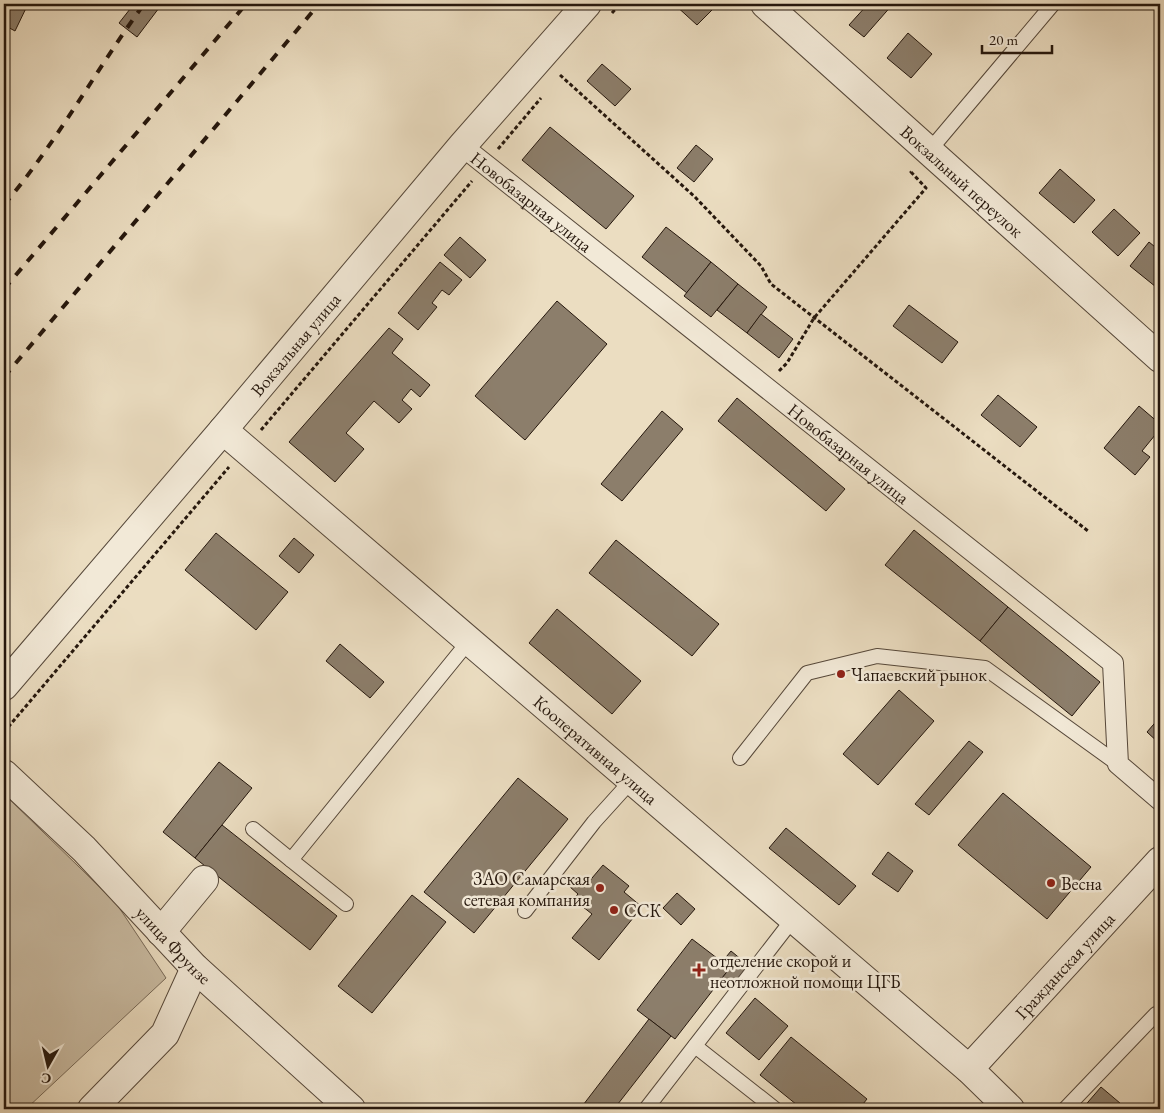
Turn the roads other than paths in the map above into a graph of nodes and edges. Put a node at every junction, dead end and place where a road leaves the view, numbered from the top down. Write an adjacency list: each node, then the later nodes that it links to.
1 (587, 4): 4 (street, Вокзальная улица)
2 (765, 4): 5 (street, Вокзальный переулок)
3 (1053, 4): 5 (lane)
4 (462, 146): 7 (street, Вокзальная улица); 11 (street, Новобазарная улица)
5 (930, 152): 6 (street, Вокзальный переулок)
6 (1160, 358)
7 (222, 430): 8 (street, Кооперативная улица); 9 (street, Вокзальная улица)
8 (469, 641): 13 (street, Кооперативная улица); 16 (lane)
9 (4, 686)
10 (740, 758): 11 (lane)
11 (1118, 764): 14 (street)
12 (4, 774): 22 (street, улица Фрунзе)
13 (632, 780): 20 (lane); 21 (street, Кооперативная улица)
14 (1160, 800)
15 (253, 828): 16 (lane)
16 (291, 860): 19 (lane)
17 (1160, 861): 26 (street, Гражданская улица)
18 (204, 880): 22 (street)
19 (346, 904)
20 (525, 911)
21 (793, 919): 25 (lane); 26 (street, Кооперативная улица)
22 (161, 932): 23 (street, улица Фрунзе)
23 (195, 968): 27 (street); 28 (street, улица Фрунзе)
24 (1160, 1017): 32 (lane)
25 (695, 1046): 29 (lane); 30 (lane)
26 (969, 1069): 31 (street, Кооперативная улица)
27 (92, 1109)
28 (351, 1109)
29 (646, 1109)
30 (775, 1109)
31 (1010, 1109)
32 (1065, 1109)

